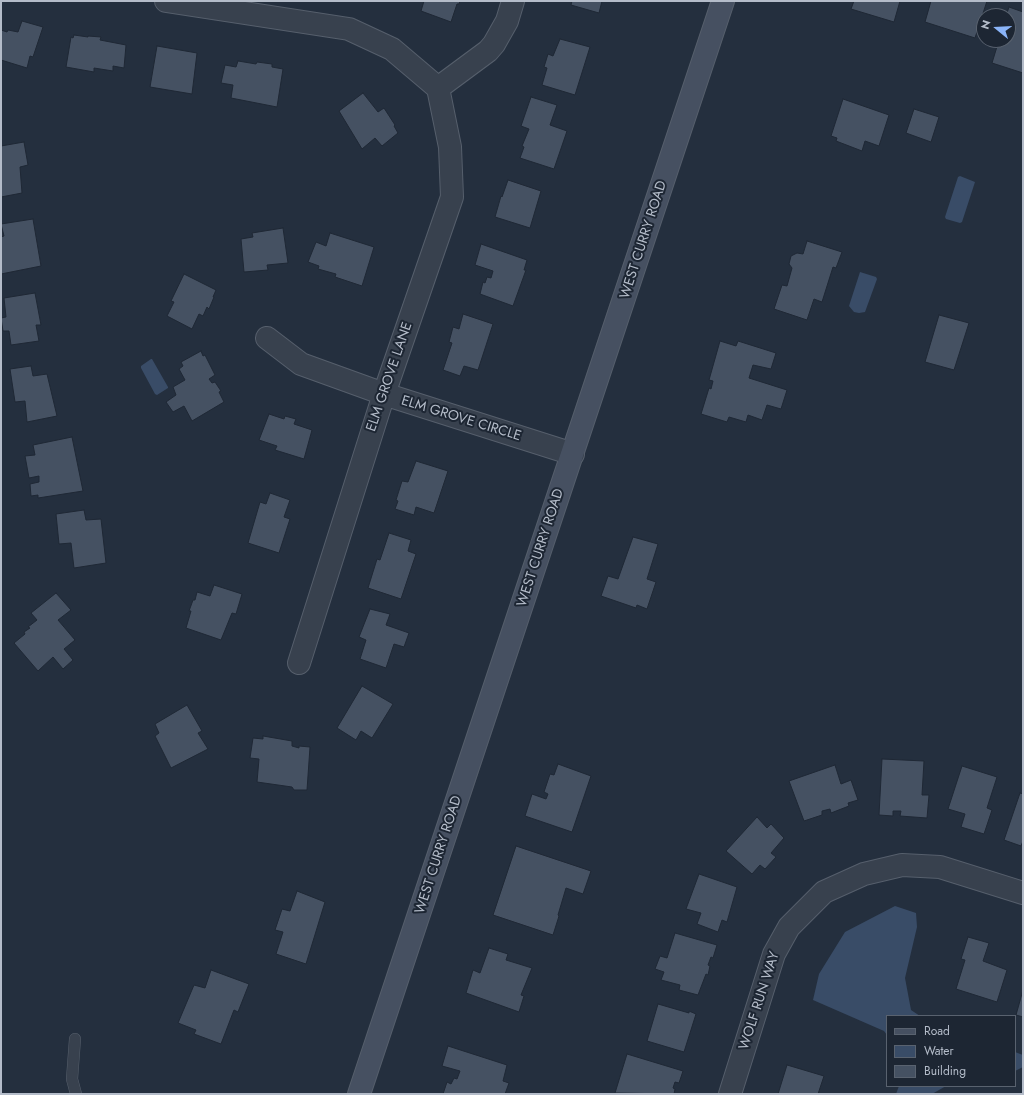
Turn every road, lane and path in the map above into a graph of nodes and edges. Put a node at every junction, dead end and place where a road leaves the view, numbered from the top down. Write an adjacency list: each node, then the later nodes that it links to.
1 (166, 1): 4 (street)
2 (514, 1): 5 (street)
3 (723, 1): 8 (street, WEST CURRY ROAD)
4 (214, 4): 5 (street)
5 (438, 88): 7 (street, ELM GROVE LANE)
6 (267, 338): 7 (street, ELM GROVE CIRCLE)
7 (384, 394): 8 (street, ELM GROVE CIRCLE); 9 (street, ELM GROVE LANE)
8 (573, 454): 13 (street, WEST CURRY ROAD)
9 (298, 663)
10 (1023, 893): 14 (street, WOLF RUN WAY)
11 (75, 1039): 12 (lane)
12 (76, 1094)
13 (359, 1094)
14 (730, 1094)

